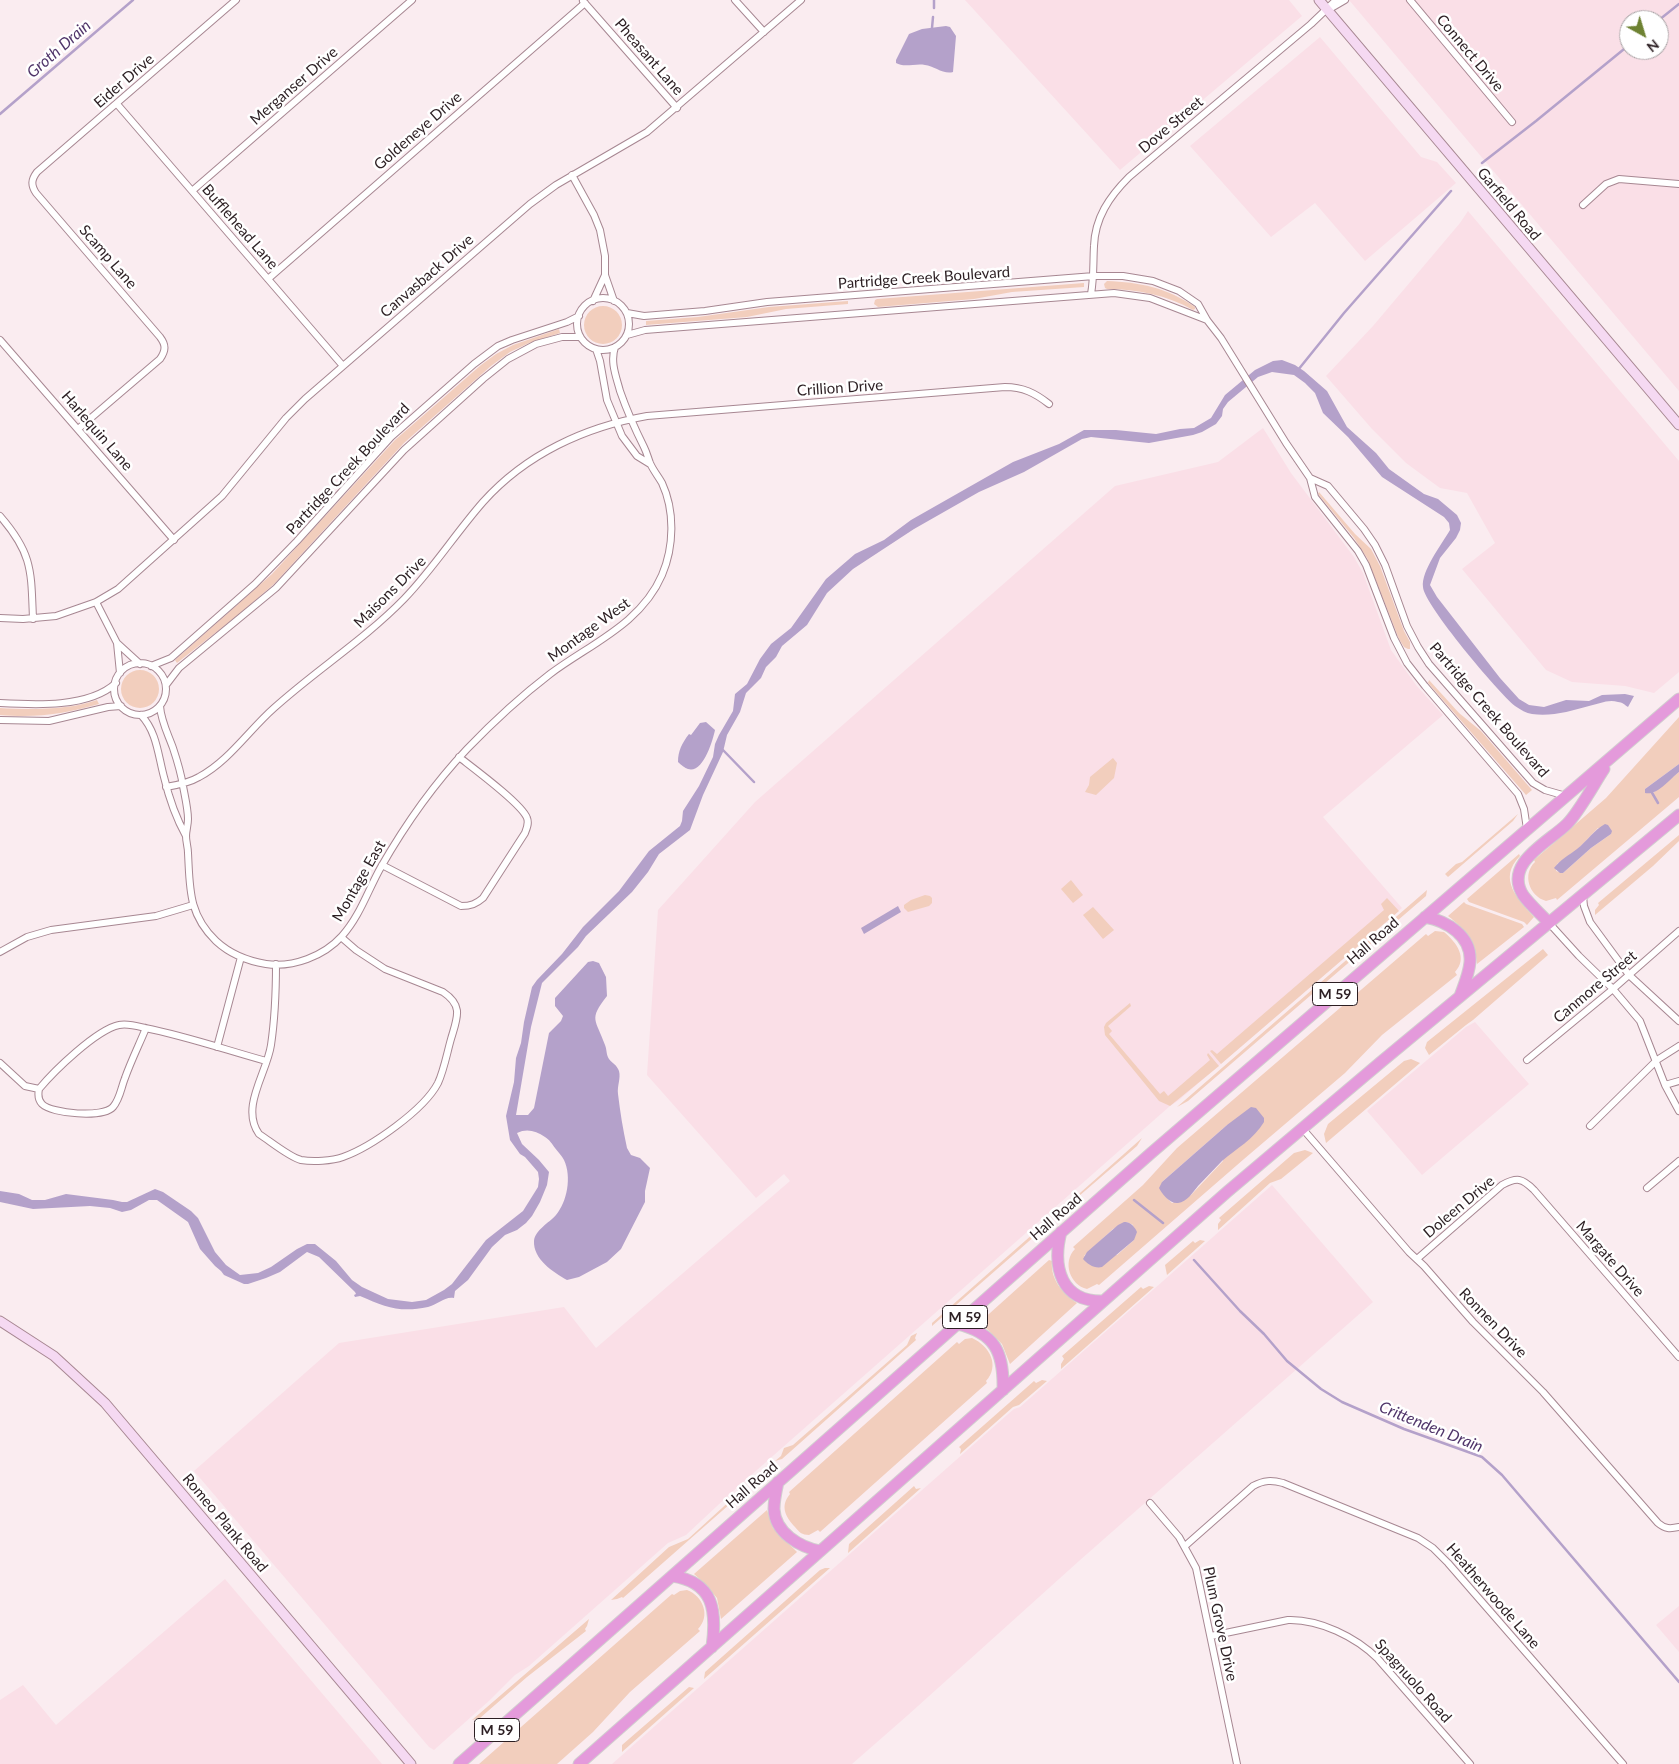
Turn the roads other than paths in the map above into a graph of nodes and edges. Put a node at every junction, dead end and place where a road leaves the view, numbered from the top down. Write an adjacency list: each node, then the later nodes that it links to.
1 (236, 0): 14 (street, Eider Drive)
2 (399, 0): 11 (street)
3 (412, 0): 11 (street, Merganser Drive)
4 (736, 0): 13 (street)
5 (801, 0): 13 (street, Canvasback Drive)
6 (1319, 0): 12 (main road, Garfield Road)
7 (1336, 0): 12 (street, Dove Street)
8 (1345, 0): 12 (street, Dove Street)
9 (1410, 0): 16 (street, Connect Drive)
10 (584, 2): 15 (street, Pheasant Lane); 24 (street, Goldeneye Drive)
11 (405, 7): 20 (street, Merganser Drive)
12 (1327, 10): 23 (street, Dove Street); 40 (main road, Garfield Road)
13 (764, 32): 15 (street, Canvasback Drive)
14 (117, 104): 18 (street, Eider Drive); 20 (street, Bufflehead Lane)
15 (677, 108): 17 (street, Canvasback Drive)
16 (1512, 122)
17 (572, 175): 22 (street); 36 (street, Canvasback Drive)
18 (32, 182): 41 (street, Scamp Lane)
19 (1679, 184): 21 (street)
20 (192, 191): 24 (street, Bufflehead Lane)
21 (1583, 205)
22 (605, 275): 26 (street); 27 (street)
23 (1094, 276): 25 (street, Dove Street); 28 (street, Partridge Creek Boulevard); 30 (street, Partridge Creek Boulevard)
24 (268, 278): 36 (street, Bufflehead Lane)
25 (1091, 294): 30 (street, Partridge Creek Boulevard); 31 (street, Partridge Creek Boulevard)
26 (592, 301): 27 (street); 29 (street)
27 (614, 301): 28 (street)
28 (627, 314): 31 (street)
29 (579, 316): 32 (street); 51 (street, Partridge Creek Boulevard)
30 (1207, 320): 43 (street, Partridge Creek Boulevard)
31 (627, 335): 34 (street)
32 (580, 337): 35 (street); 54 (street, Partridge Creek Boulevard)
33 (0, 340): 41 (street, Harlequin Lane)
34 (615, 347): 35 (street); 38 (street, Montage West)
35 (596, 349): 39 (street, Montage West)
36 (343, 366): 45 (street, Canvasback Drive)
37 (1049, 404): 38 (street, Crillion Drive)
38 (630, 420): 39 (street, Maisons Drive); 42 (street, Montage West)
39 (615, 422): 42 (street, Montage West); 63 (street, Maisons Drive)
40 (1679, 425)
41 (78, 429): 45 (street, Harlequin Lane)
42 (650, 464): 61 (street, Montage West)
43 (1310, 478): 65 (street, Partridge Creek Boulevard); 67 (street, Partridge Creek Boulevard)
44 (0, 516): 48 (street)
45 (174, 540): 46 (street, Canvasback Drive)
46 (96, 602): 48 (street, Canvasback Drive); 49 (street)
47 (0, 618): 48 (street, Canvasback Drive)
48 (33, 619)
49 (117, 643): 50 (street); 52 (street)
50 (140, 664): 51 (street); 52 (street)
51 (151, 666): 54 (street)
52 (120, 673): 53 (street)
53 (116, 683): 56 (street); 57 (street)
54 (166, 685): 58 (street)
55 (1679, 699): 62 (highway, Hall Road / M 59)
56 (0, 703)
57 (121, 706): 59 (street); 60 (street)
58 (160, 706): 59 (street); 63 (street, Montage East)
59 (141, 715): 64 (street, Montage East)
60 (0, 720)
61 (459, 757): 69 (street, Montage East); 69 (street)
62 (1612, 757): 65 (highway, Hall Road / M 59); 73 (highway)
63 (183, 783): 64 (street, Maisons Drive); 68 (street, Montage East)
64 (166, 787): 68 (street, Montage East)
65 (1566, 796): 67 (highway, Hall Road / M 59)
66 (1679, 816): 70 (highway)
67 (1527, 829): 72 (highway, Hall Road / M 59)
68 (186, 836): 71 (street, Montage East)
69 (382, 865): 75 (street, Montage East)
70 (1583, 896): 73 (highway); 79 (street)
71 (193, 905): 76 (street); 77 (street, Montage East)
72 (1425, 917): 81 (highway); 99 (highway, Hall Road / M 59)
73 (1550, 923): 80 (street); 81 (highway)
74 (1679, 931): 79 (street, Canmore Street)
75 (341, 937): 78 (street, Montage East); 88 (street)
76 (0, 952)
77 (241, 957): 78 (street, Montage East); 85 (street)
78 (276, 964): 88 (street)
79 (1629, 975): 80 (street, Canmore Street); 82 (street)
80 (1613, 989): 86 (street, Canmore Street); 87 (street)
81 (1460, 997): 95 (highway)
82 (1679, 1021)
83 (146, 1028): 85 (street); 92 (street); 92 (street)
84 (1679, 1046): 87 (street)
85 (217, 1047): 88 (street)
86 (1527, 1060)
87 (1657, 1060): 91 (street); 94 (street)
88 (266, 1061)
89 (0, 1063): 92 (street)
90 (1679, 1081): 91 (street)
91 (1665, 1084): 93 (street)
92 (39, 1089)
93 (1679, 1112)
94 (1590, 1126)
95 (1302, 1128): 100 (street, Ronnen Drive); 101 (highway)
96 (1679, 1162): 98 (street)
97 (1520, 1179): 100 (street, Doleen Drive); 104 (street, Margate Drive)
98 (1647, 1188)
99 (1061, 1232): 101 (highway); 103 (highway, Hall Road / M 59)
100 (1417, 1259): 108 (street, Ronnen Drive)
101 (1103, 1301): 105 (highway)
102 (0, 1321): 114 (main road, Romeo Plank Road)
103 (956, 1324): 105 (highway); 106 (highway, Hall Road / M 59)
104 (1679, 1357)
105 (1002, 1390): 110 (highway)
106 (778, 1482): 110 (highway); 111 (highway, Hall Road / M 59)
107 (1150, 1502): 109 (street, Plum Grove Drive)
108 (1679, 1527)
109 (1185, 1546): 112 (street, Plum Grove Drive); 119 (street, Heatherwoode Lane)
110 (820, 1550): 113 (highway)
111 (672, 1576): 113 (highway); 115 (highway, Hall Road / M 59)
112 (1211, 1636): 117 (street, Plum Grove Drive); 118 (street, Spagnuolo Road)
113 (712, 1647): 116 (highway)
114 (411, 1764)
115 (459, 1764)
116 (579, 1764)
117 (1237, 1764)
118 (1470, 1764)
119 (1622, 1764)

